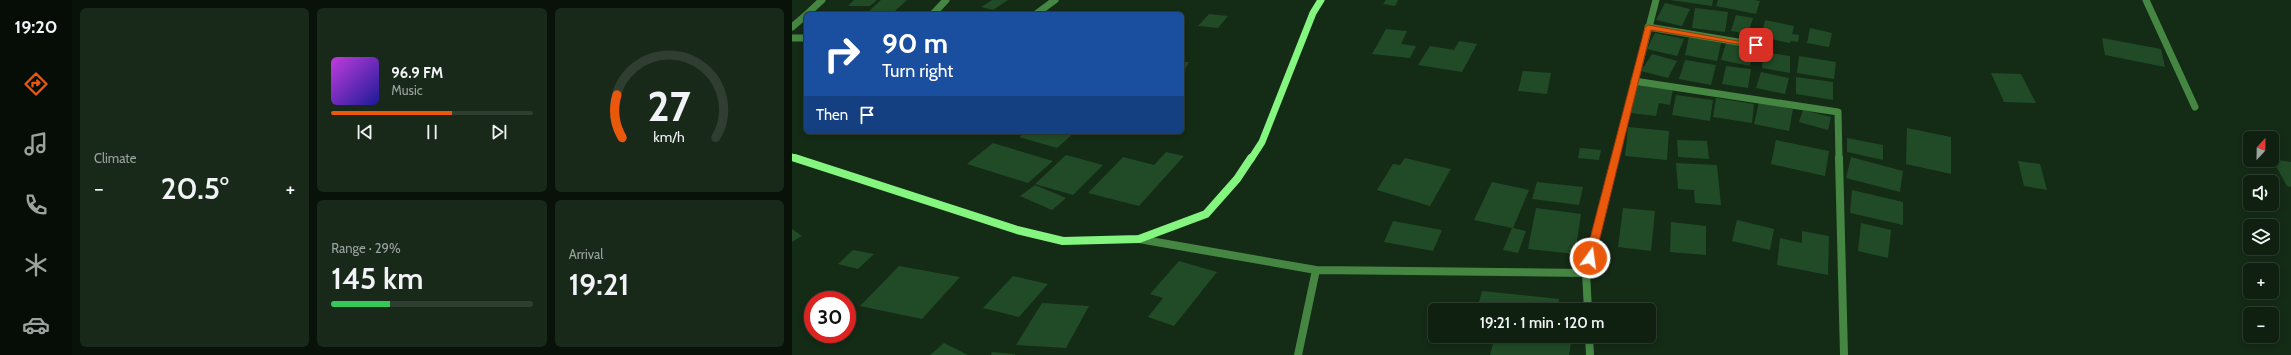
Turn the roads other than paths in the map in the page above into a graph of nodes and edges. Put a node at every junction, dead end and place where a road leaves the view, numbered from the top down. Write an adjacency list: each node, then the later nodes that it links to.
1 (822, 0): 7 (street)
2 (946, 0): 8 (street)
3 (1055, 0): 9 (street)
4 (1321, 0): 19 (main road)
5 (1656, 0): 12 (street)
6 (2146, 0): 17 (street)
7 (808, 12)
8 (935, 12)
9 (1039, 12)
10 (804, 16): 11 (street)
11 (792, 27)
12 (1648, 27): 15 (street); 16 (street)
13 (792, 38): 14 (street)
14 (804, 38)
15 (1756, 45)
16 (1634, 81): 21 (street); 26 (street)
17 (2195, 107)
18 (792, 157): 19 (main road)
19 (1139, 239): 20 (street)
20 (1316, 270): 21 (street); 24 (street)
21 (1586, 273): 22 (street)
22 (1588, 303)
23 (1589, 343): 25 (street)
24 (1298, 355)
25 (1590, 355)
26 (1844, 355)

